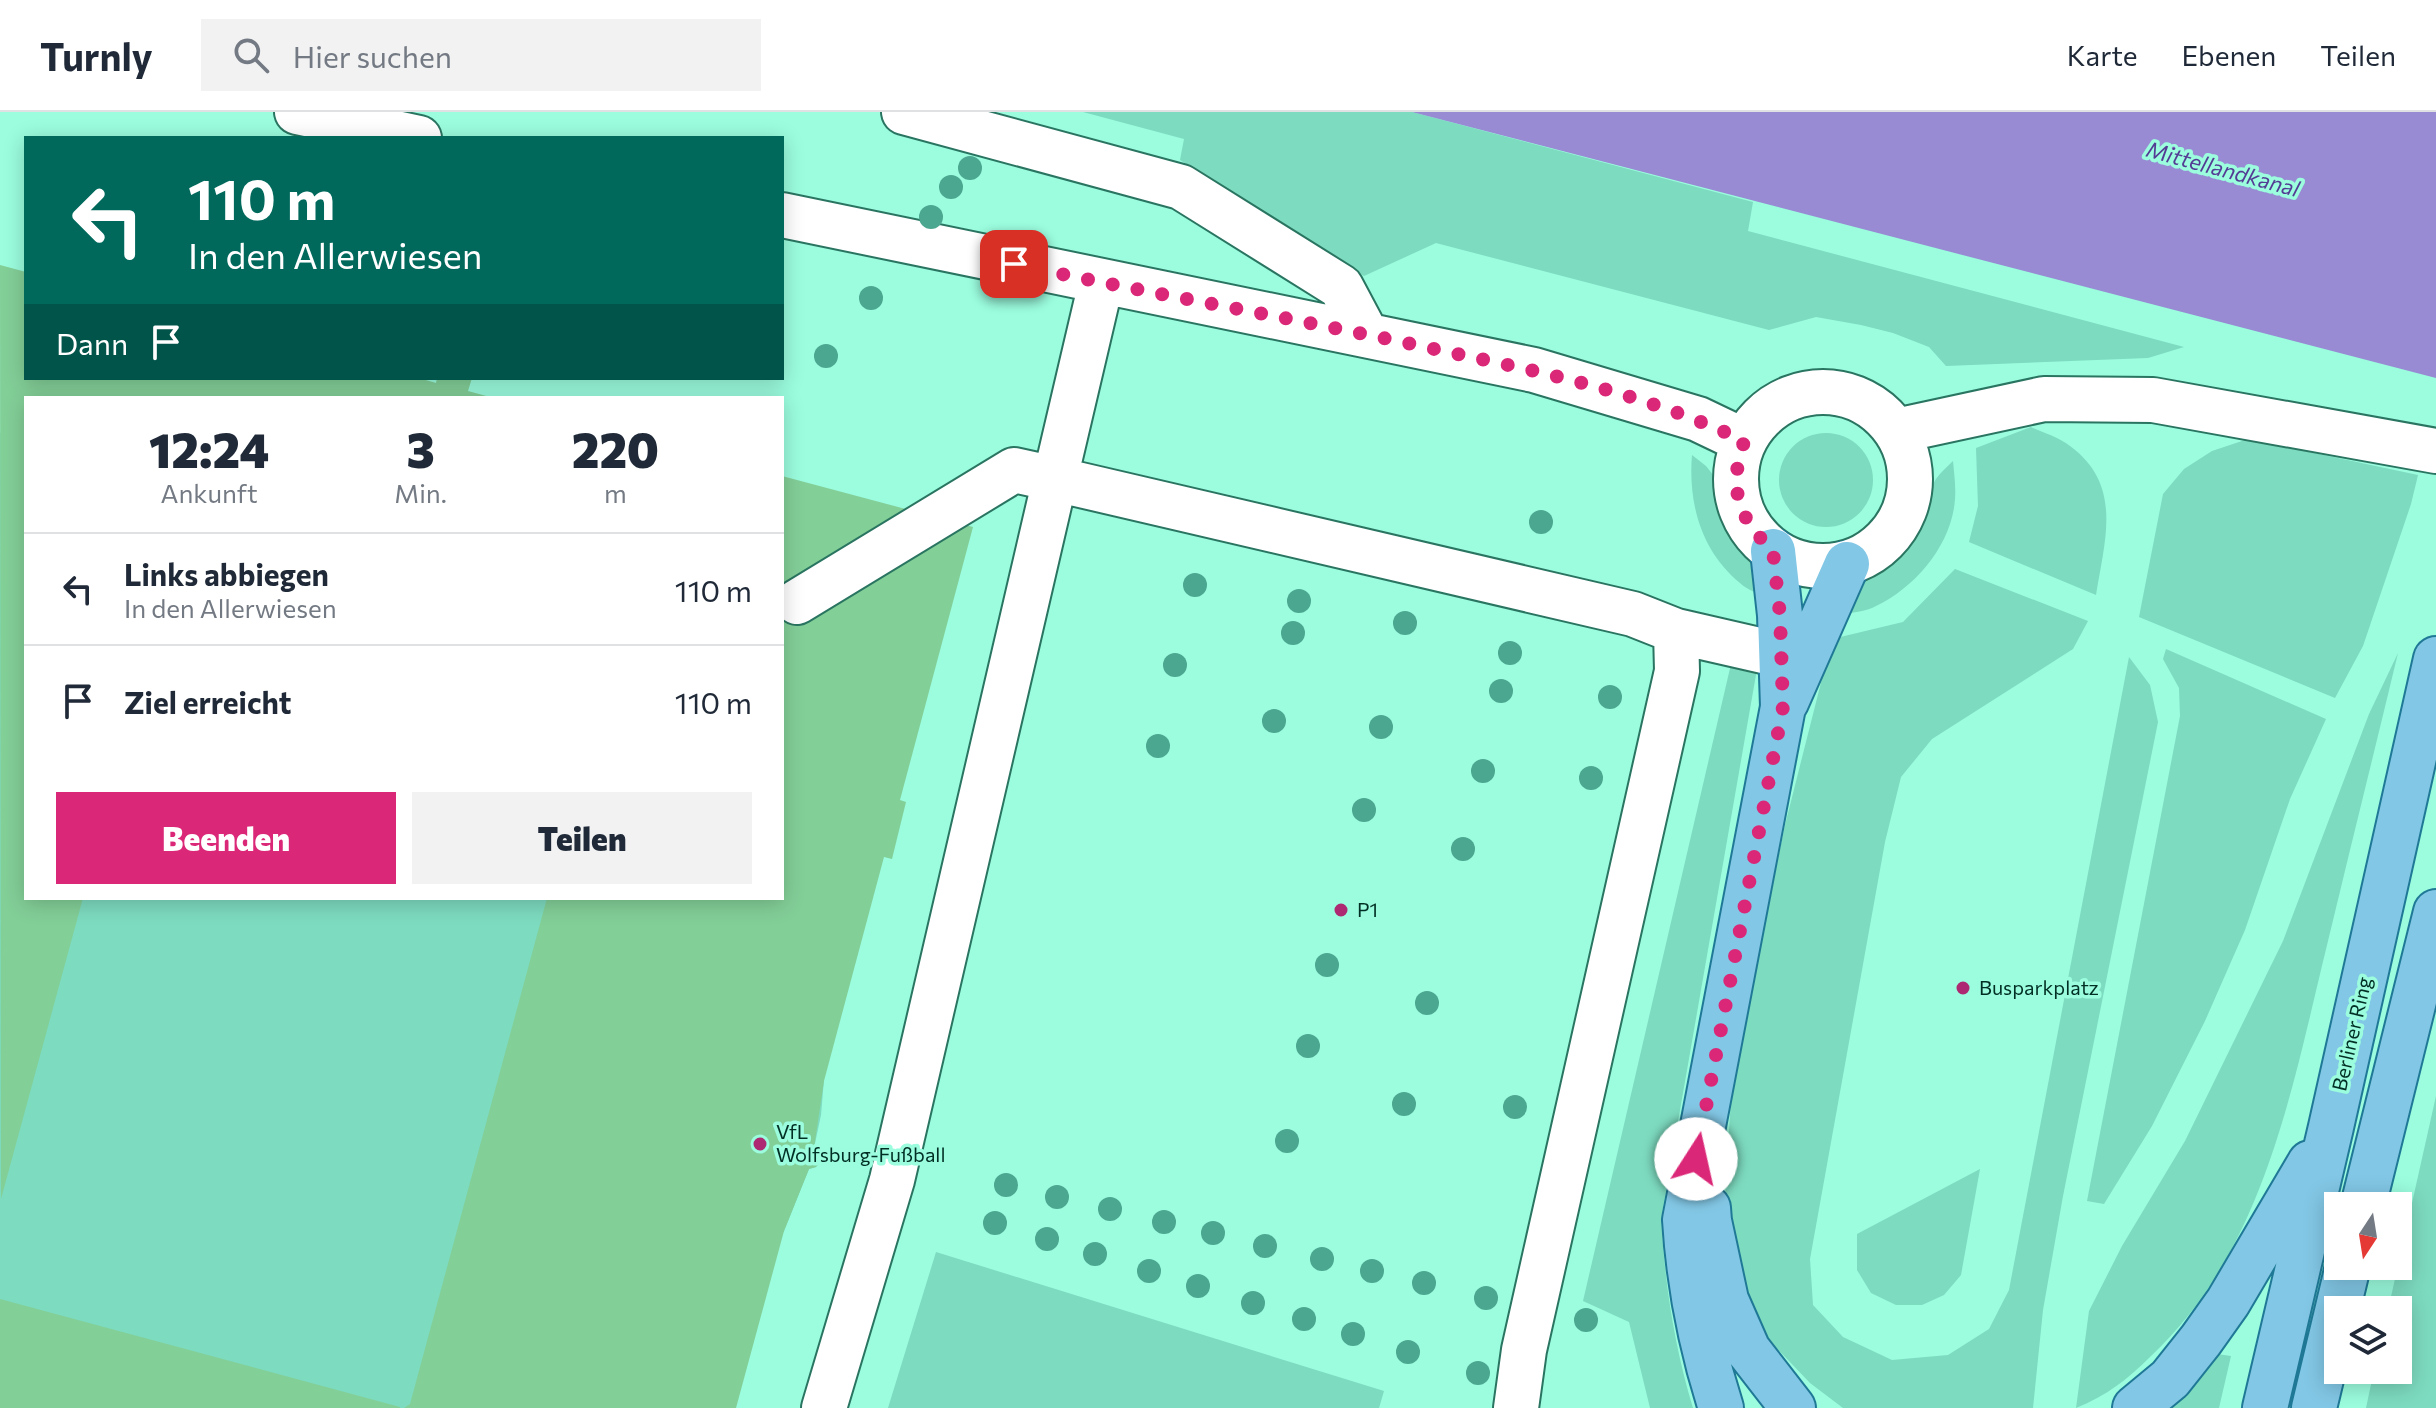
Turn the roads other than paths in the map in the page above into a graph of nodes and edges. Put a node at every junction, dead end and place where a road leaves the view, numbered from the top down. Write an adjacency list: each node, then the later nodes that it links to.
1 (297, 112): 3 (street)
2 (904, 112): 6 (street)
3 (410, 136)
4 (784, 215): 5 (street)
5 (1101, 283): 6 (street); 10 (street)
6 (1366, 334): 8 (street)
7 (1896, 431): 8 (street); 9 (street); 12 (street)
8 (1744, 441): 11 (street)
9 (2436, 451)
10 (1055, 479): 13 (street); 14 (street); 24 (street)
11 (1773, 551): 12 (street); 15 (main road)
12 (1847, 564): 17 (main road)
13 (797, 602)
14 (1676, 631): 15 (street); 25 (street)
15 (1781, 655): 17 (main road)
16 (2436, 659): 20 (main road, Berliner Ring)
17 (1783, 707): 19 (main road)
18 (2436, 912): 21 (main road)
19 (1708, 1098): 26 (main road); 27 (main road)
20 (2331, 1127): 28 (main road); 29 (main road, Berliner Ring)
21 (2366, 1192)
22 (2324, 1365): 30 (main road)
23 (2334, 1384): 31 (main road)
24 (824, 1408)
25 (1516, 1408)
26 (1721, 1408)
27 (1793, 1408)
28 (2135, 1408)
29 (2265, 1408)
30 (2314, 1408)
31 (2333, 1408)

